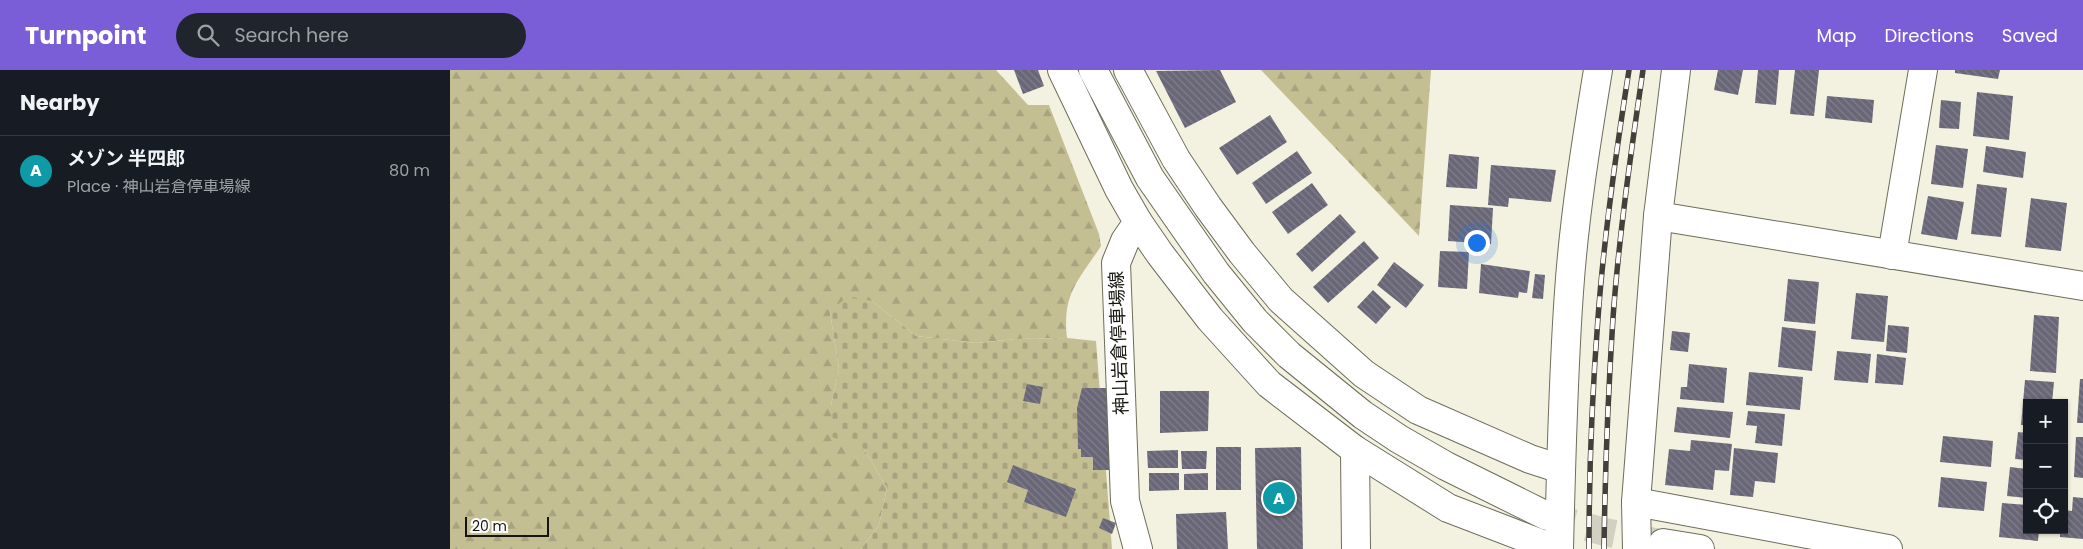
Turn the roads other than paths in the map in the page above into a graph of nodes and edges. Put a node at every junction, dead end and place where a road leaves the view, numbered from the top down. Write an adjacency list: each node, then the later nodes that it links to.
1 (1062, 70): 8 (street)
2 (1093, 70): 14 (street)
3 (1128, 70): 12 (street)
4 (1598, 70): 12 (street)
5 (1676, 70): 7 (street)
6 (1923, 70): 9 (street)
7 (1658, 216): 9 (street); 13 (street)
8 (1138, 222): 11 (street); 16 (street, 神山岩倉停車場線)
9 (1892, 255): 10 (street)
10 (2083, 286)
11 (1355, 450): 17 (street); 18 (street)
12 (1561, 469): 19 (street)
13 (1636, 502): 20 (street); 22 (street)
14 (1547, 516)
15 (1663, 543): 21 (street)
16 (1138, 549)
17 (1356, 549)
18 (1555, 549)
19 (1559, 549)
20 (1637, 549)
21 (1700, 549)
22 (1888, 549)

